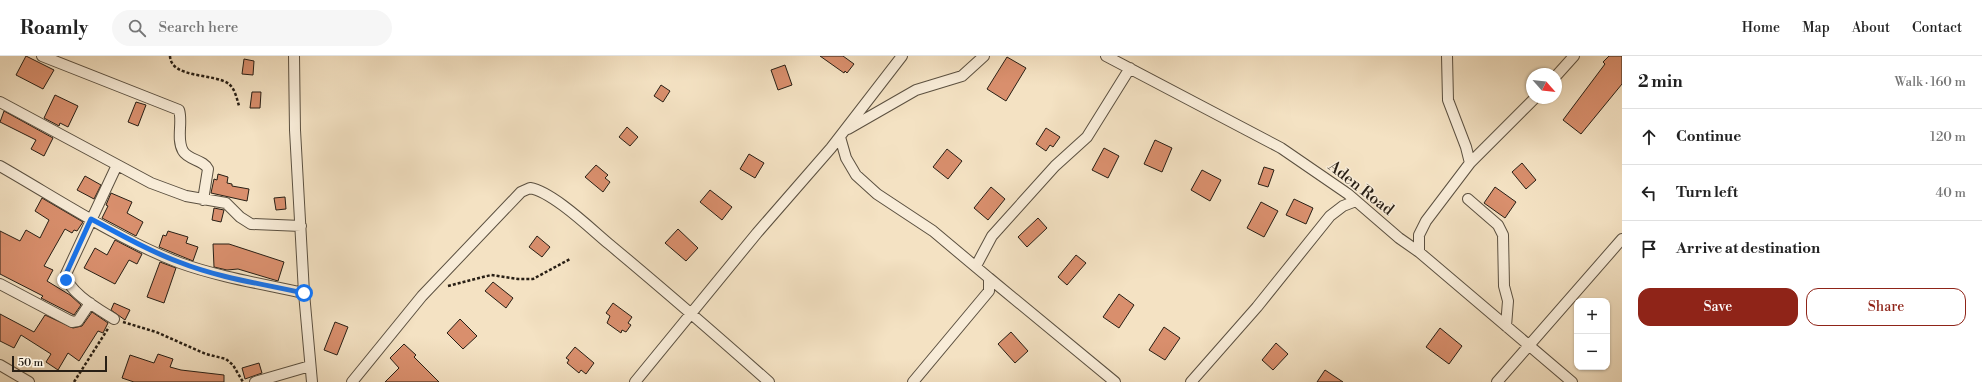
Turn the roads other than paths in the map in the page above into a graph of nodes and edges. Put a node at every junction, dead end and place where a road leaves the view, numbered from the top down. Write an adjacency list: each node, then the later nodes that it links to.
1 (42, 56): 17 (street)
2 (294, 56): 20 (street)
3 (902, 56): 12 (street)
4 (984, 56): 12 (street)
5 (1106, 56): 8 (street, Aden Road)
6 (1447, 56): 13 (street)
7 (1570, 58): 9 (street)
8 (1130, 68): 18 (street, Aden Road); 23 (street)
9 (1562, 68)
10 (0, 102): 14 (street)
11 (1529, 104): 13 (street)
12 (842, 134): 23 (street); 28 (street)
13 (1470, 163): 22 (street)
14 (117, 165): 17 (street); 19 (street)
15 (0, 166): 19 (street)
16 (1468, 199): 30 (street)
17 (203, 200): 20 (street)
18 (1356, 201): 22 (street, Aden Road); 42 (street)
19 (91, 219): 26 (street); 27 (street)
20 (301, 226): 26 (street)
21 (1622, 239): 31 (street)
22 (1420, 252): 30 (street, Aden Road)
23 (976, 266): 24 (street)
24 (990, 278): 40 (street); 41 (street)
25 (0, 284): 27 (street)
26 (304, 293): 33 (street)
27 (90, 303): 29 (street)
28 (690, 313): 37 (street); 38 (street); 39 (street)
29 (114, 319)
30 (1506, 326): 31 (street, Aden Road)
31 (1528, 344): 43 (street); 44 (street, Aden Road)
32 (0, 365): 34 (street)
33 (310, 366): 35 (street); 36 (street)
34 (29, 382)
35 (255, 382)
36 (312, 382)
37 (352, 382)
38 (635, 382)
39 (769, 382)
40 (913, 382)
41 (1115, 382)
42 (1191, 382)
43 (1497, 382)
44 (1572, 382)

